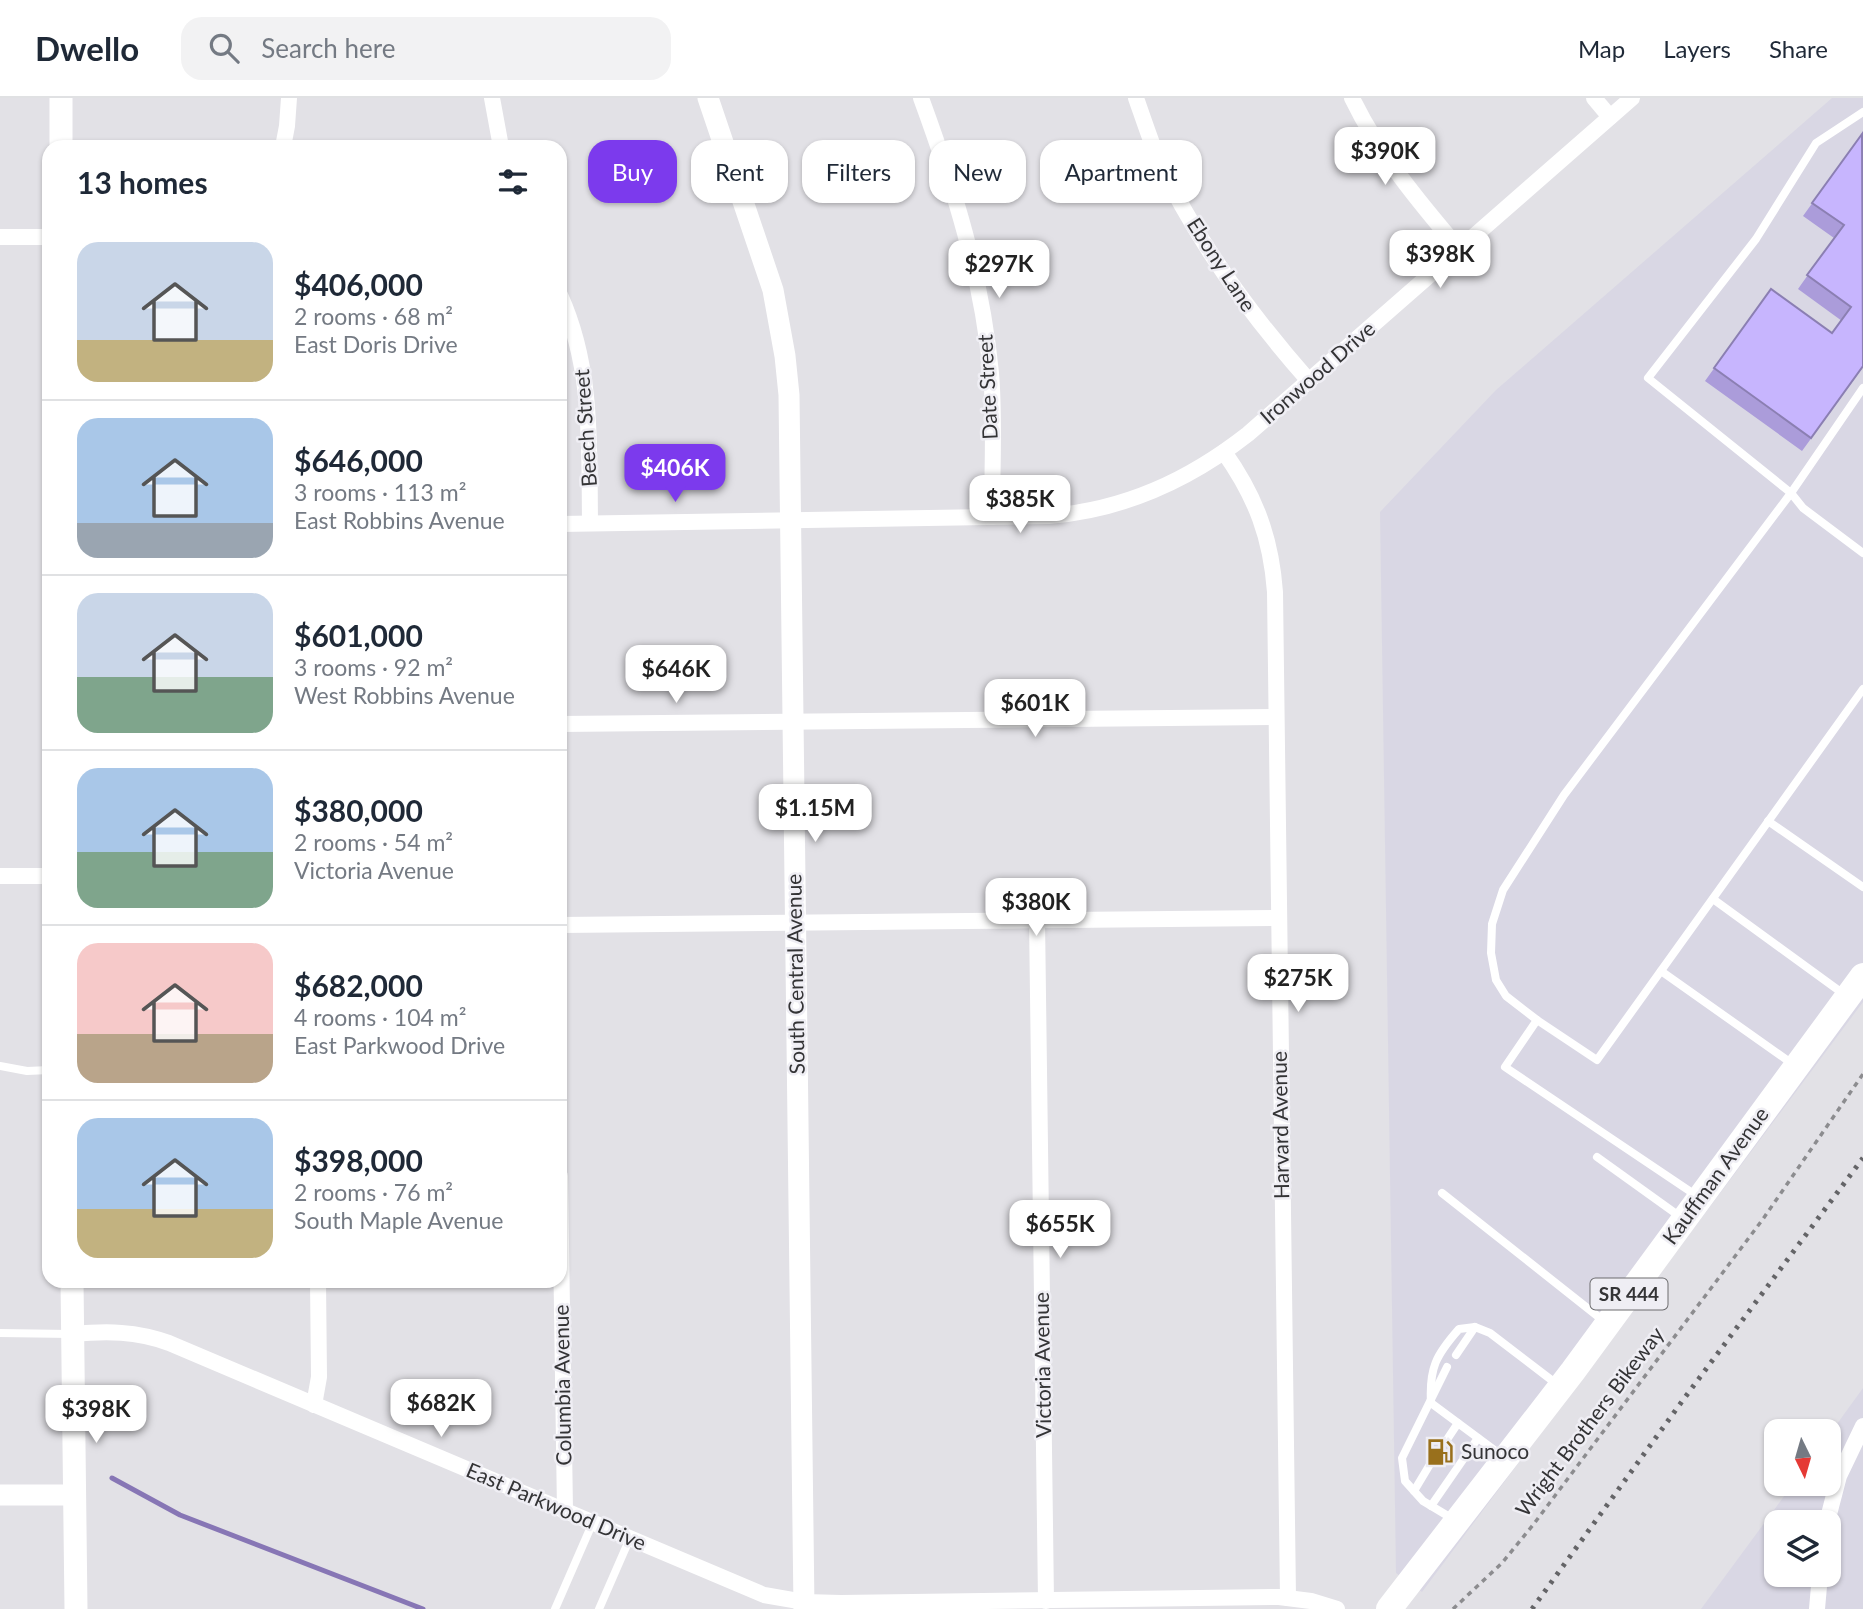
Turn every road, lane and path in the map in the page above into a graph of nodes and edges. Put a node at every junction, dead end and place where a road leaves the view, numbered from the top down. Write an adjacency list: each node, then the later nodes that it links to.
1 (61, 98): 12 (main road)
2 (289, 98): 13 (street)
3 (492, 98): 14 (street)
4 (708, 98): 24 (street, South Central Avenue)
5 (921, 98): 23 (street, Date Street)
6 (1136, 98): 19 (street, Ebony Lane)
7 (1352, 98): 17 (street)
8 (1594, 98): 11 (street)
9 (1632, 98): 11 (street, Ironwood Drive)
10 (1863, 113): 22 (lane)
11 (1610, 117): 17 (street, Ironwood Drive)
12 (61, 140)
13 (284, 140)
14 (500, 140)
15 (0, 237): 16 (street)
16 (42, 237)
17 (1459, 249): 19 (street, Ironwood Drive)
18 (567, 313): 26 (street, Beech Street)
19 (1309, 381): 21 (street, Ironwood Drive)
20 (1863, 388): 22 (lane)
21 (1224, 452): 23 (street, Ironwood Drive); 29 (street, Harvard Avenue)
22 (1791, 493): 27 (lane); 43 (lane)
23 (992, 517): 24 (street, Ironwood Drive)
24 (791, 521): 26 (street, Ironwood Drive); 30 (street, South Central Avenue)
25 (567, 523): 26 (street, Ironwood Drive)
26 (590, 523)
27 (1863, 553)
28 (1863, 690): 32 (lane)
29 (1276, 717): 30 (street); 37 (street, Harvard Avenue)
30 (793, 722): 31 (street); 39 (street, South Central Avenue)
31 (567, 724)
32 (1769, 821): 35 (lane); 36 (lane)
33 (0, 876): 34 (street)
34 (42, 876)
35 (1863, 887)
36 (1713, 898): 41 (lane); 42 (lane)
37 (1277, 918): 38 (street); 80 (street, Harvard Avenue)
38 (1037, 919): 39 (street); 81 (street, Victoria Avenue)
39 (795, 922): 40 (street); 83 (street, South Central Avenue)
40 (567, 925)
41 (1661, 971): 43 (lane); 45 (lane)
42 (1855, 986): 45 (main road, Kauffman Avenue / SR 444)
43 (1537, 1020): 50 (lane)
44 (0, 1066): 46 (lane)
45 (1797, 1066): 50 (main road, Kauffman Avenue / SR 444)
46 (42, 1070)
47 (1863, 1074): 89 (path, Wright Brothers Bikeway)
48 (1597, 1157): 51 (lane)
49 (1442, 1193): 55 (lane)
50 (1700, 1198): 51 (main road, Kauffman Avenue / SR 444)
51 (1684, 1220): 55 (main road, Kauffman Avenue / SR 444)
52 (72, 1288): 58 (main road)
53 (318, 1288): 63 (street)
54 (562, 1288): 75 (street, Columbia Avenue)
55 (1608, 1324): 61 (main road, Kauffman Avenue / SR 444)
56 (1475, 1327): 59 (lane); 61 (lane); 62 (lane)
57 (0, 1334): 58 (lane)
58 (73, 1334): 63 (street, East Parkwood Drive); 72 (main road)
59 (1456, 1355)
60 (1447, 1367): 62 (lane)
61 (1560, 1387): 68 (main road, Kauffman Avenue / SR 444)
62 (1431, 1403): 64 (lane); 70 (lane)
63 (314, 1405): 75 (street, East Parkwood Drive)
64 (1458, 1423): 66 (lane); 67 (lane)
65 (1863, 1426): 74 (street)
66 (1448, 1438)
67 (1478, 1438): 68 (lane); 73 (lane)
68 (1506, 1458): 77 (main road, Kauffman Avenue / SR 444)
69 (1429, 1466): 70 (lane)
70 (1414, 1491): 73 (lane)
71 (0, 1495): 72 (street)
72 (74, 1495): 84 (main road)
73 (1431, 1506): 77 (lane)
74 (1830, 1510)
75 (565, 1511): 76 (street, East Parkwood Drive)
76 (593, 1522): 78 (street, East Parkwood Drive); 85 (lane)
77 (1457, 1522): 88 (main road, Kauffman Avenue / SR 444)
78 (630, 1538): 83 (street, East Parkwood Drive); 86 (lane)
79 (1819, 1587): 90 (street)
80 (1288, 1598): 82 (street, East Parkwood Drive); 87 (street, East Parkwood Drive)
81 (1037, 1604): 82 (street, East Parkwood Drive); 83 (street, East Parkwood Drive)
82 (1104, 1604)
83 (804, 1605)
84 (76, 1609)
85 (555, 1609)
86 (599, 1609)
87 (1337, 1609)
88 (1389, 1609)
89 (1453, 1609)
90 (1816, 1609)

